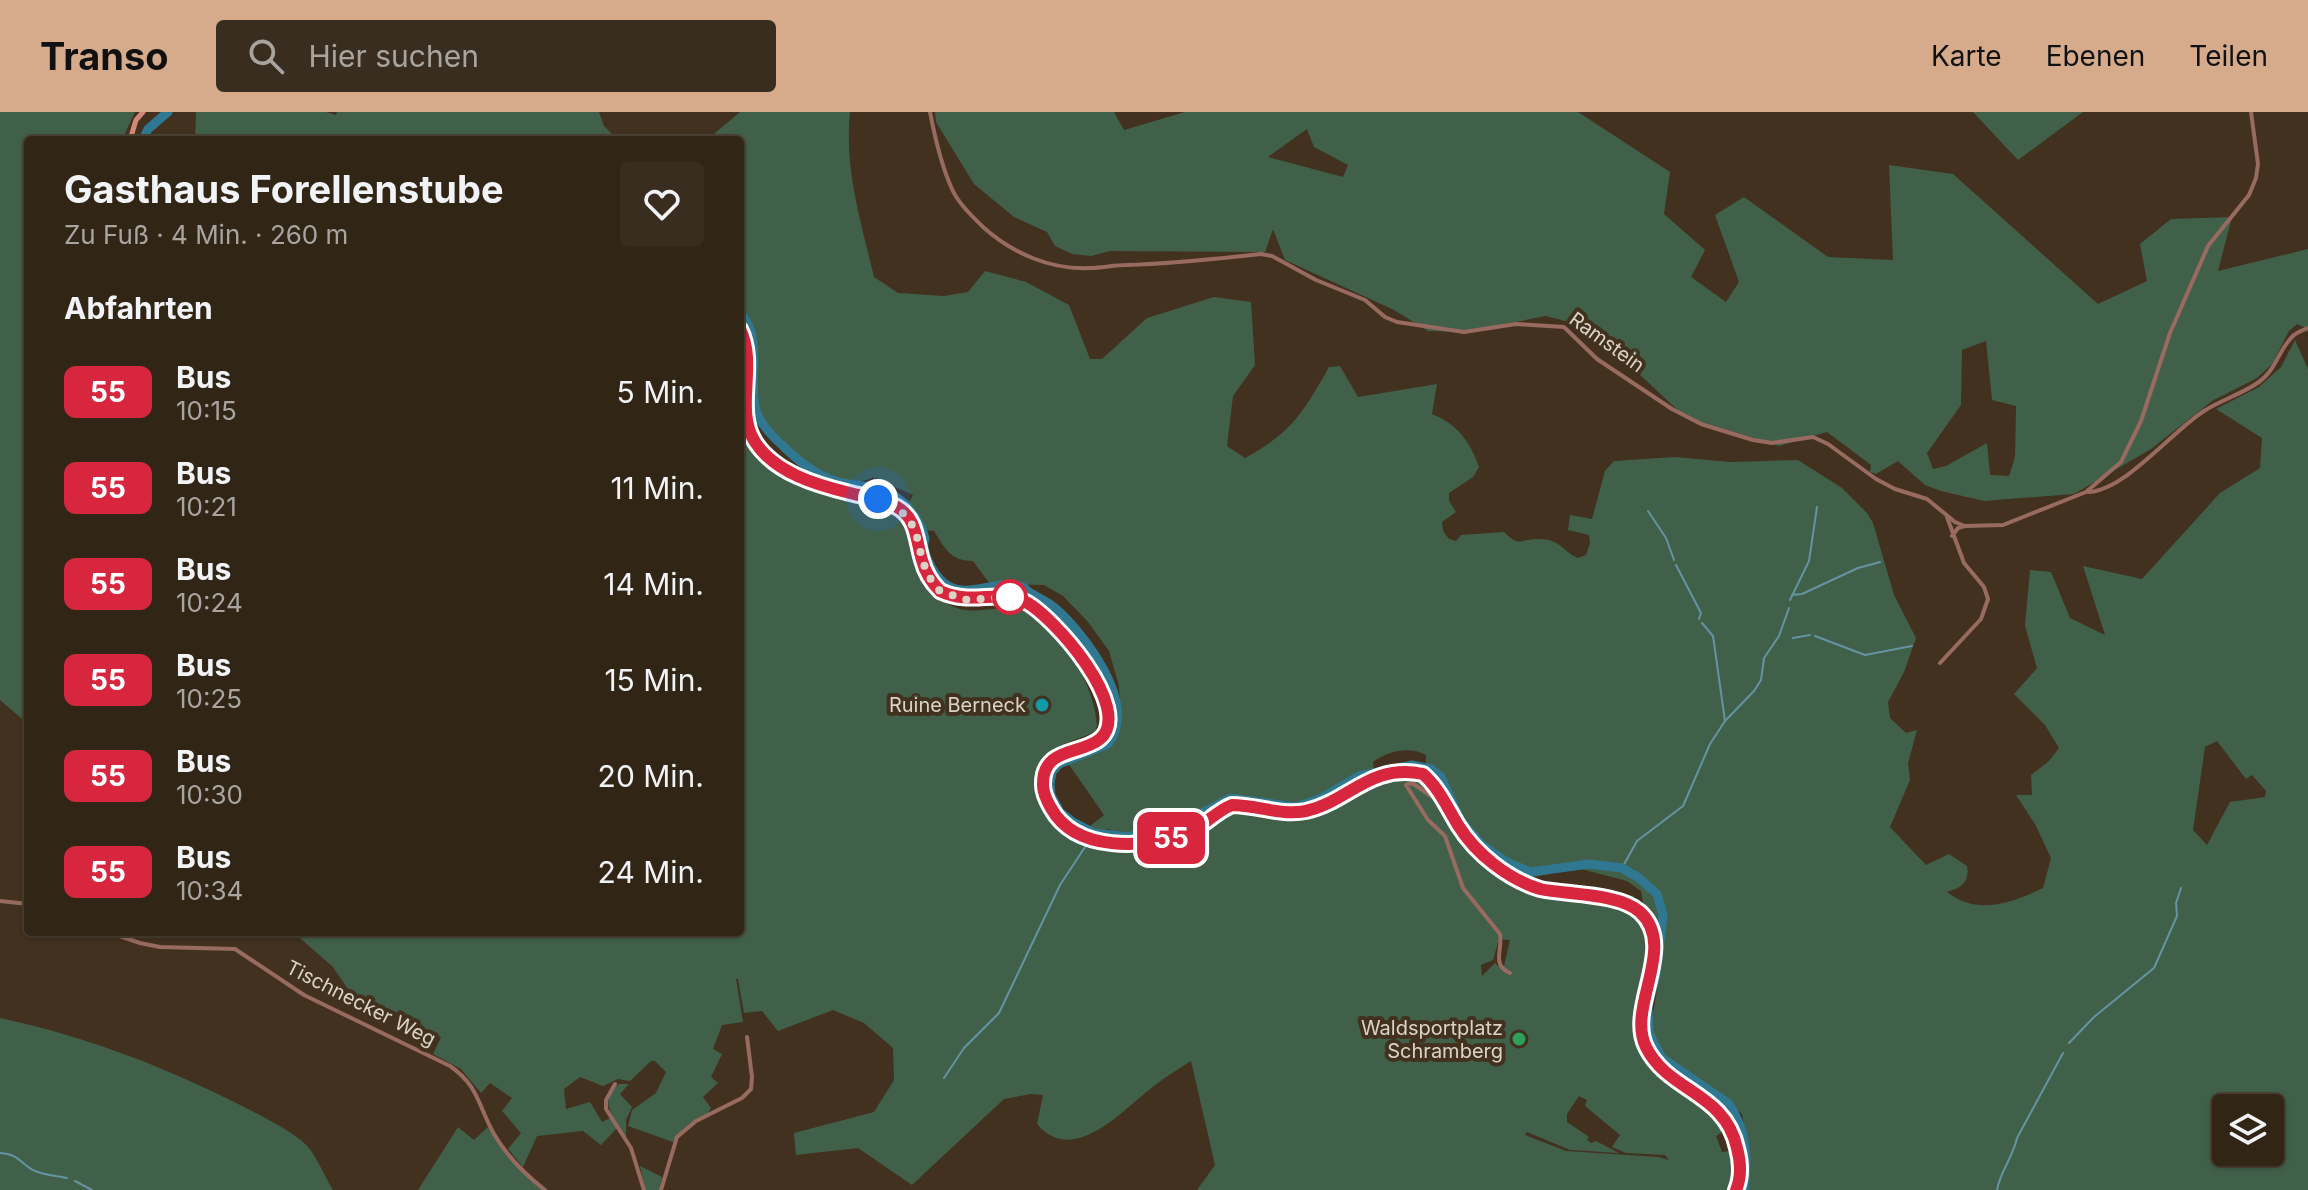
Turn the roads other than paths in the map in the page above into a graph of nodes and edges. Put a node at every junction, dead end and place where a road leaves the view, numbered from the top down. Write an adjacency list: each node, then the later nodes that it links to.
1 (143, 112): 4 (main road)
2 (930, 112): 8 (street, Ramstein)
3 (2251, 112): 7 (street)
4 (131, 136)
5 (2308, 328): 7 (street, Ramstein)
6 (744, 342): 12 (main road)
7 (2086, 492): 9 (street, Ramstein)
8 (1947, 517): 9 (street, Ramstein); 10 (street)
9 (1965, 526): 10 (street)
10 (1952, 536): 11 (street)
11 (1940, 663)
12 (1446, 806): 16 (street); 22 (main road)
13 (0, 901): 14 (street)
14 (24, 904)
15 (120, 936): 19 (street, Tischnecker Weg)
16 (1510, 973)
17 (747, 1037): 21 (street)
18 (615, 1084): 20 (street)
19 (545, 1190)
20 (644, 1190)
21 (661, 1190)
22 (1736, 1190)

